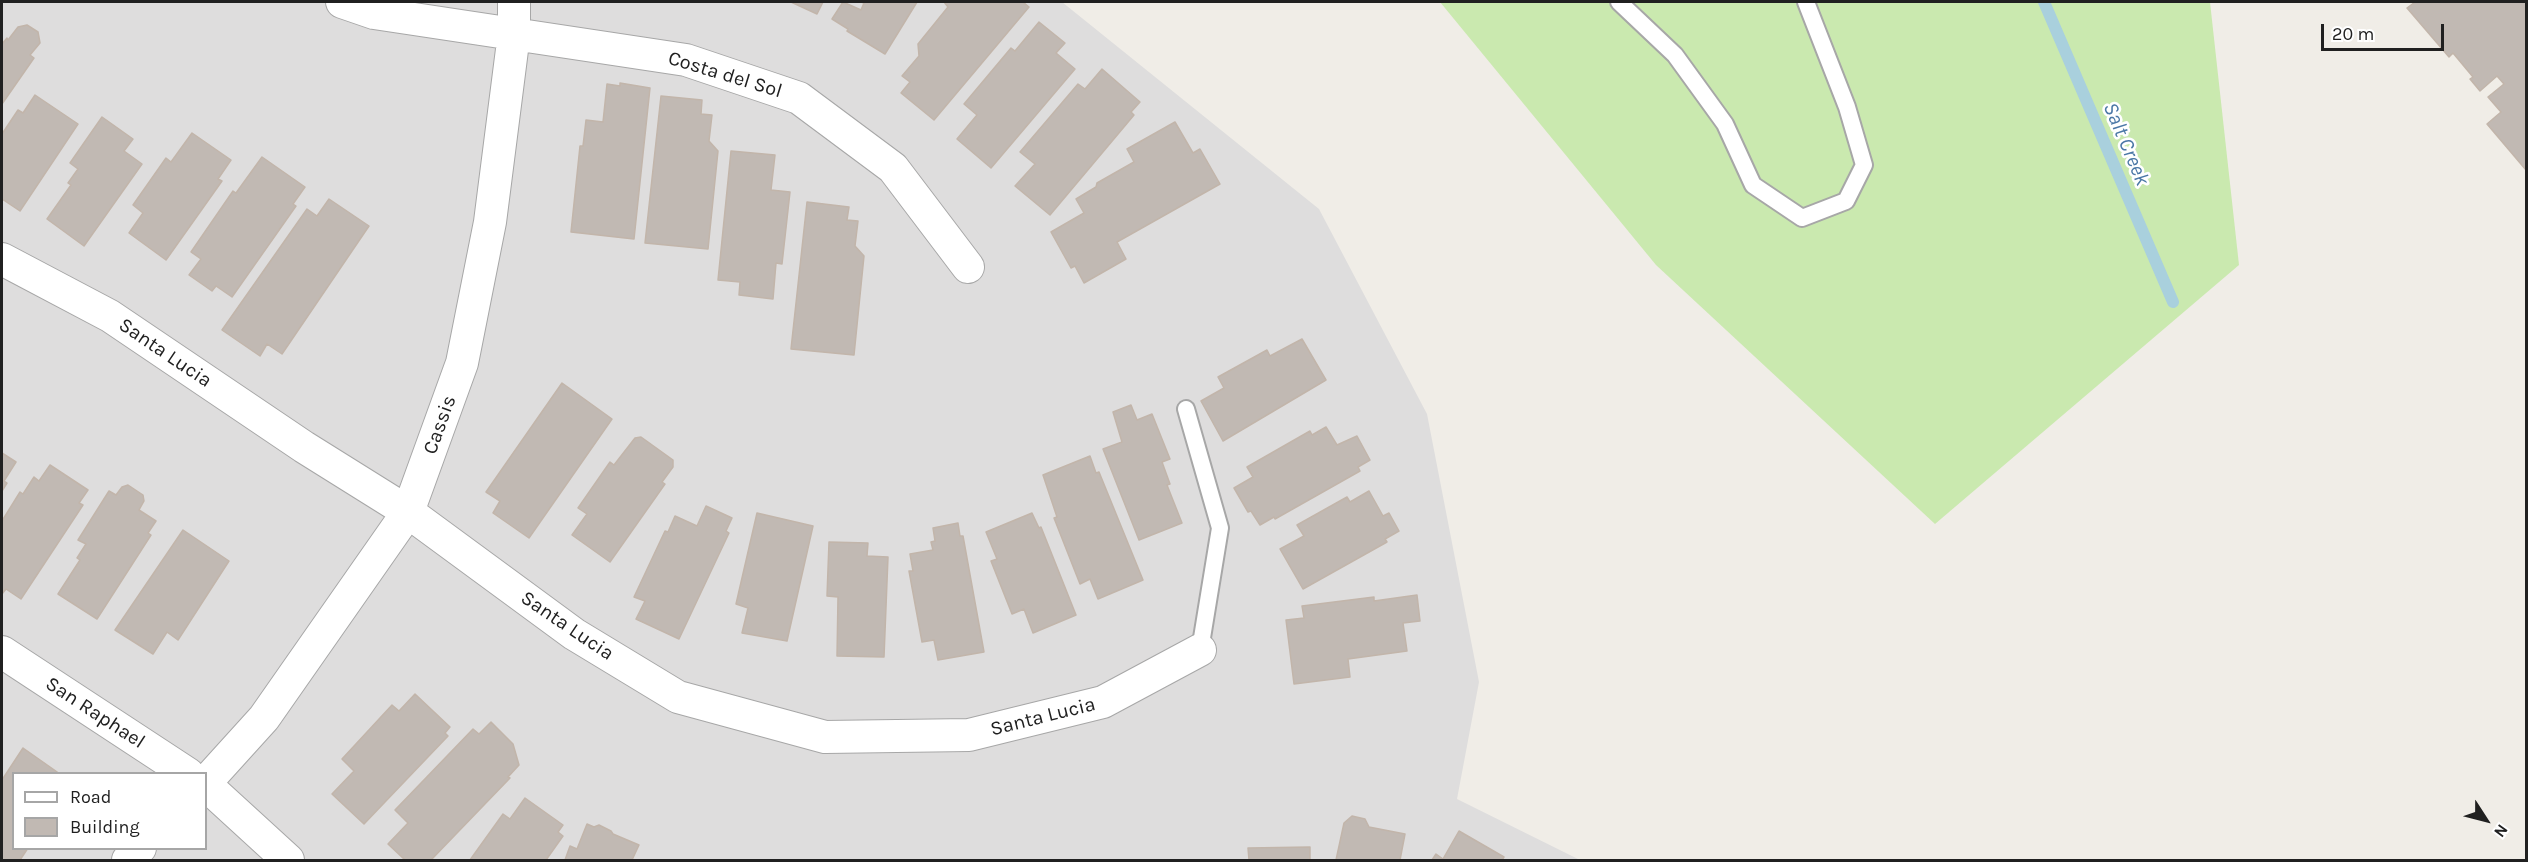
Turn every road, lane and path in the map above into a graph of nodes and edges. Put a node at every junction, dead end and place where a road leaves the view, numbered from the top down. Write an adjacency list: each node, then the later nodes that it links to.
1 (342, 2): 5 (street, Costa del Sol)
2 (514, 2): 5 (street, Cassis)
3 (1619, 2): 4 (lane)
4 (1806, 2)
5 (514, 34): 7 (street, Costa del Sol); 9 (street, Cassis)
6 (2, 259): 9 (street, Santa Lucia)
7 (968, 267)
8 (1186, 409): 10 (lane)
9 (408, 512): 10 (street, Santa Lucia); 13 (street, Cassis)
10 (1200, 650)
11 (2, 652): 12 (street, San Raphael)
12 (185, 772)
13 (207, 783)
14 (207, 785): 17 (street)
15 (139, 850): 16 (street)
16 (128, 861)
17 (288, 861)

